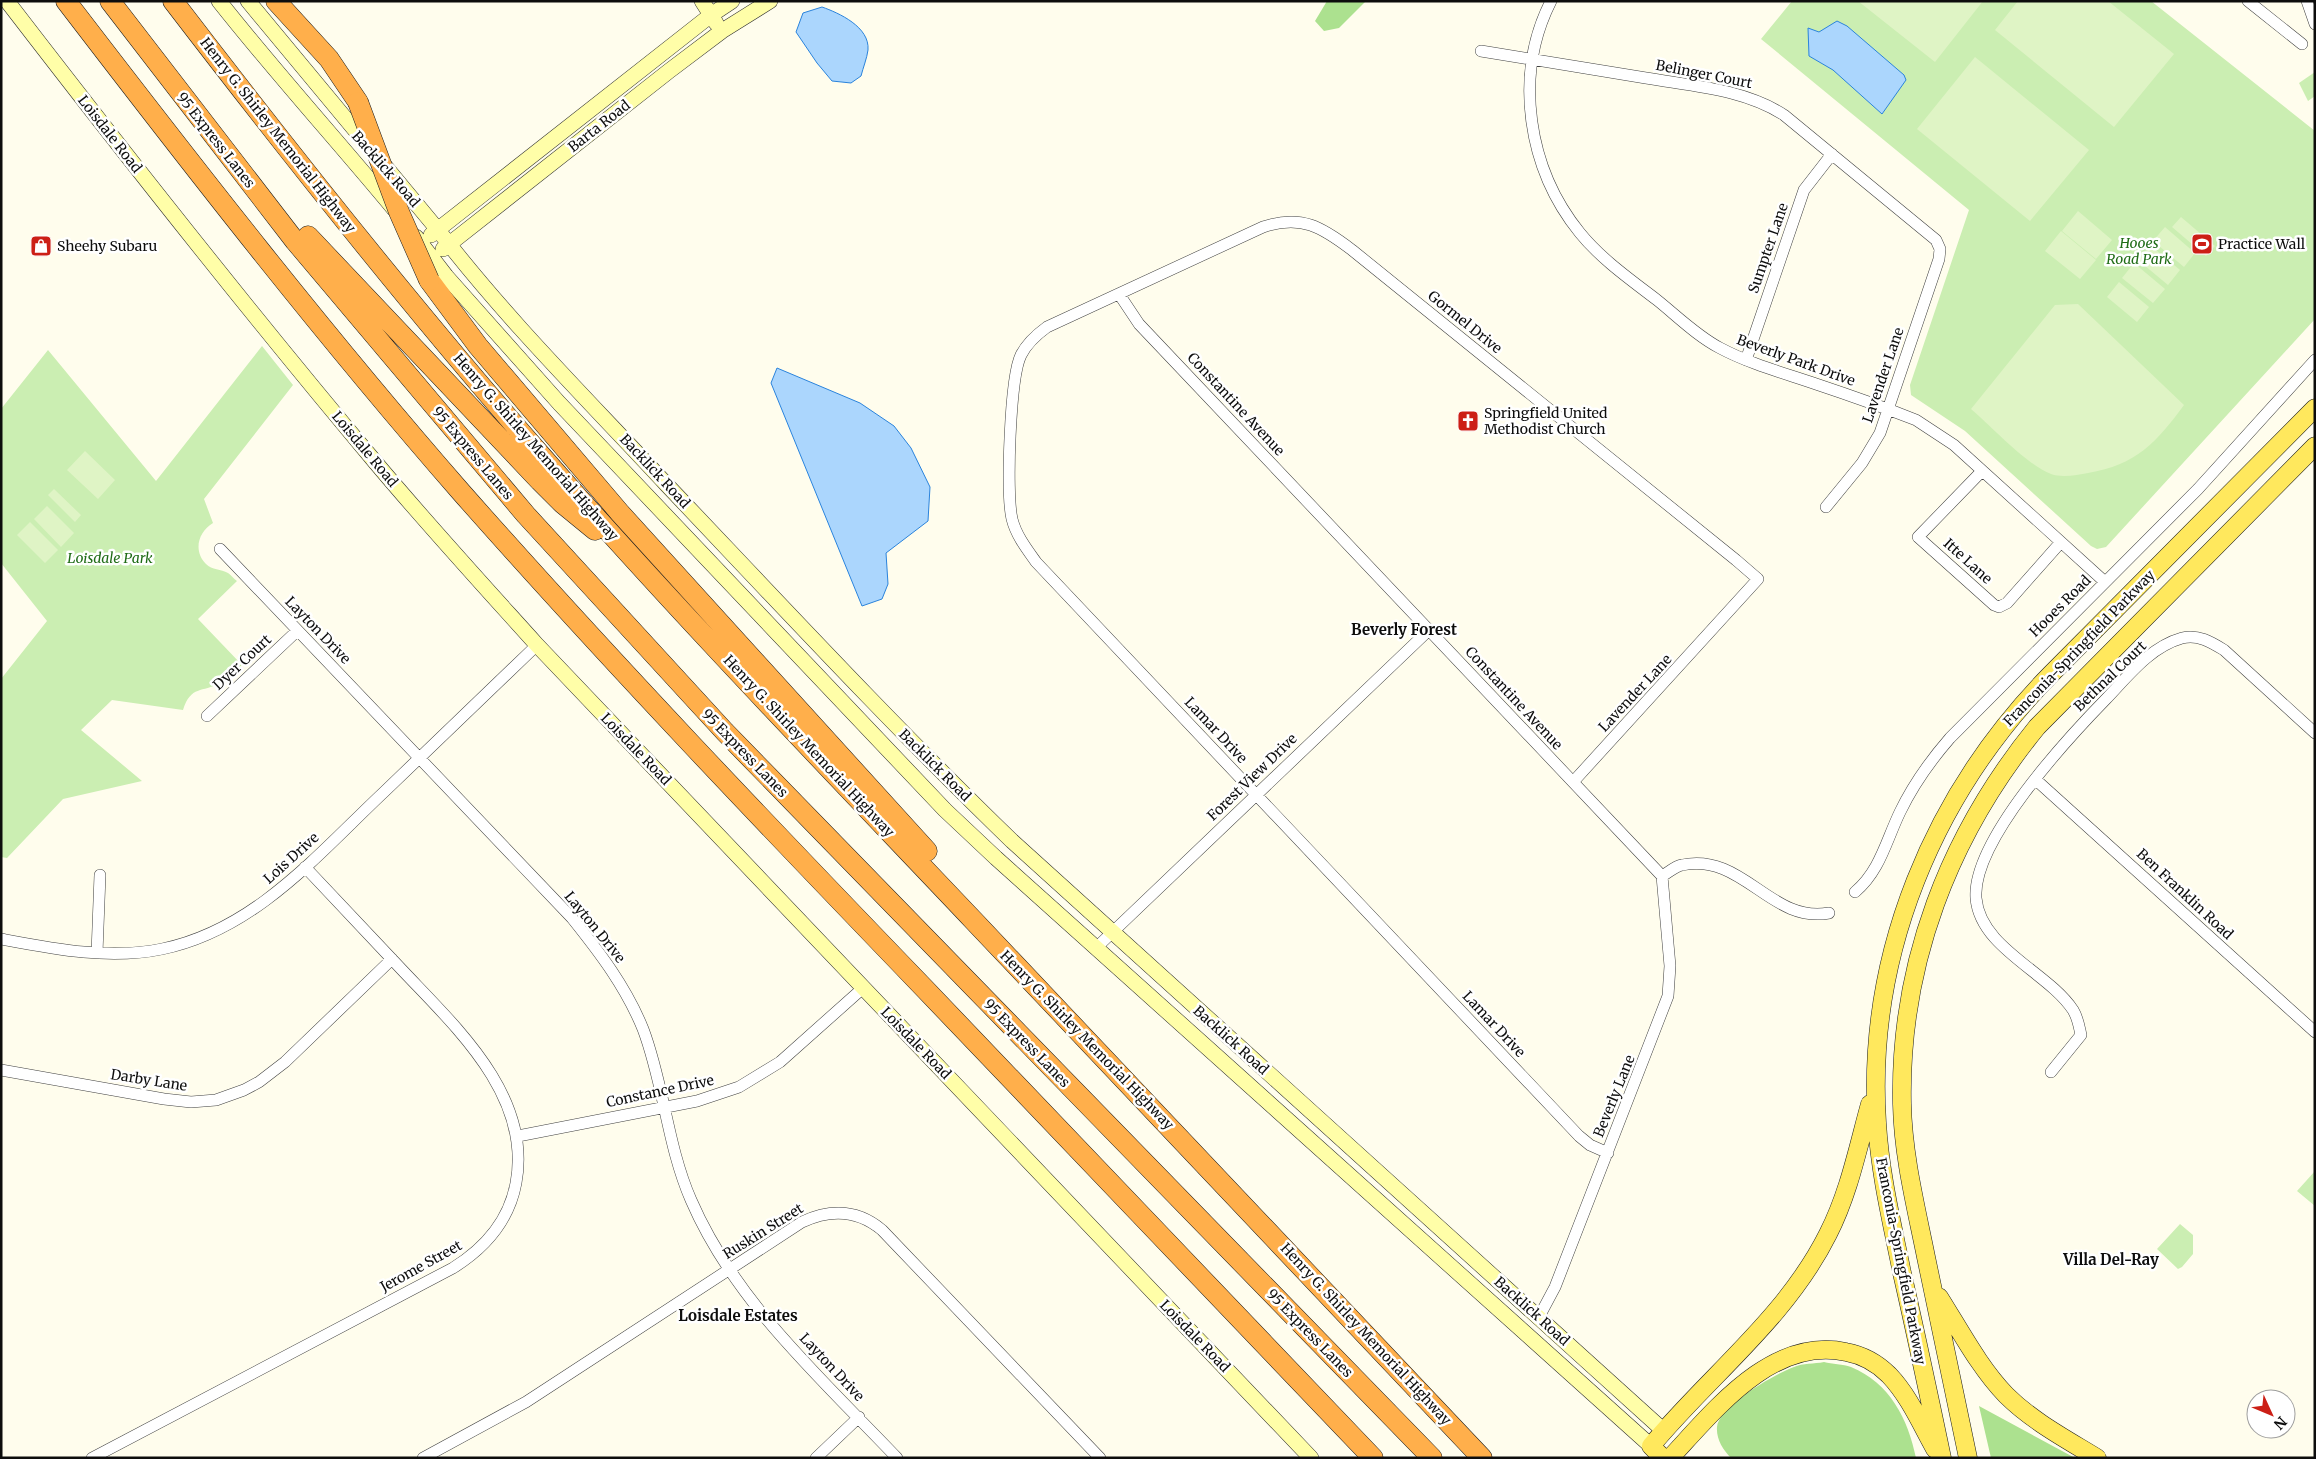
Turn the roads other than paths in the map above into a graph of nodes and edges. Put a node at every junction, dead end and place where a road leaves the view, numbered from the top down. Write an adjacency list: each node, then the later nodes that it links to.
1 (7, 1): 43 (main road, Loisdale Road)
2 (66, 1): 77 (highway)
3 (110, 1): 21 (highway, 95 Express Lanes)
4 (173, 1): 38 (highway, Henry G. Shirley Memorial Highway)
5 (219, 1): 25 (main road, Backlick Road)
6 (248, 1): 23 (main road, Backlick Road)
7 (276, 1): 61 (highway, bridge)
8 (702, 1): 14 (main road)
9 (770, 1): 15 (main road, Barta Road)
10 (1551, 1): 20 (street, Beverly Park Drive)
11 (2248, 1): 18 (street)
12 (2307, 1): 16 (street)
13 (729, 2): 14 (main road, Barta Road); 15 (main road)
14 (711, 15): 17 (main road); 23 (main road, Barta Road)
15 (739, 19): 17 (main road, Barta Road)
16 (2315, 24)
17 (722, 31): 26 (main road, Barta Road)
18 (2302, 44)
19 (1481, 51): 20 (street, Belinger Court)
20 (1534, 60): 22 (street, Belinger Court); 29 (street, Beverly Park Drive)
21 (167, 78): 38 (highway); 72 (highway, 95 Express Lanes)
22 (1832, 154): 24 (street, Belinger Court); 29 (street, Sumpter Lane)
23 (438, 230): 25 (main road, Barta Road); 26 (main road, Backlick Road)
24 (1936, 240): 32 (street, Lavender Lane)
25 (421, 244): 27 (main road, Backlick Road)
26 (449, 244): 27 (main road, Barta Road); 55 (main road, Backlick Road)
27 (432, 258): 57 (main road, Backlick Road)
28 (1119, 294): 39 (street, Gormel Drive); 42 (street, Constantine Avenue); 49 (street, Lamar Drive)
29 (1746, 360): 32 (street, Beverly Park Drive)
30 (2315, 360): 40 (street, Hooes Road)
31 (2315, 408): 65 (main road, Franconia-Springfield Parkway)
32 (1888, 409): 34 (street, Beverly Park Drive); 35 (street, Lavender Lane)
33 (2315, 446): 70 (main road, Franconia-Springfield Parkway)
34 (1982, 471): 36 (street, Beverly Park Drive); 36 (street, Itte Lane)
35 (1826, 507)
36 (2061, 542): 40 (street, Beverly Park Drive)
37 (220, 548): 41 (street, Layton Drive)
38 (638, 563): 61 (highway, Henry G. Shirley Memorial Highway)
39 (1758, 579): 48 (street, Lavender Lane)
40 (2105, 582): 53 (street, Hooes Road)
41 (297, 630): 44 (street, Dyer Court); 46 (street, Layton Drive)
42 (1429, 630): 48 (street, Constantine Avenue); 49 (street, Forest View Drive)
43 (537, 645): 46 (street, Lois Drive); 60 (main road, Loisdale Road)
44 (207, 716)
45 (2315, 734): 47 (street, Bethnal Court)
46 (419, 758): 50 (street, Lois Drive); 66 (street, Layton Drive)
47 (2035, 779): 62 (street, Ben Franklin Road); 64 (street, Bethnal Court)
48 (1573, 782): 52 (street, Constantine Avenue)
49 (1256, 794): 55 (street, Forest View Drive); 68 (street, Lamar Drive)
50 (305, 868): 58 (street, Lois Drive); 59 (street, Jerome Street)
51 (100, 875): 58 (street)
52 (1662, 876): 54 (street); 68 (street, Beverly Lane)
53 (1855, 892)
54 (1830, 913)
55 (1112, 932): 57 (street, Forest View Drive); 71 (main road, Backlick Road)
56 (1, 940): 58 (street, Lois Drive)
57 (1097, 947): 75 (main road, Backlick Road)
58 (97, 953)
59 (392, 960): 63 (street, Darby Lane); 67 (street, Jerome Street)
60 (863, 988): 66 (street, Constance Drive); 83 (main road, Loisdale Road)
61 (1048, 999): 86 (highway, Henry G. Shirley Memorial Highway)
62 (2315, 1032)
63 (1, 1070)
64 (2051, 1072)
65 (1876, 1084): 74 (main road); 87 (main road, Franconia-Springfield Parkway)
66 (663, 1108): 67 (street, Constance Drive); 69 (street, Layton Drive)
67 (518, 1136): 78 (street, Jerome Street)
68 (1608, 1153): 71 (street, Beverly Lane)
69 (729, 1270): 73 (street, Layton Drive); 79 (street, Ruskin Street); 82 (street, Ruskin Street)
70 (1932, 1286): 88 (main road, Franconia-Springfield Parkway); 89 (main road)
71 (1540, 1317): 74 (main road, Backlick Road)
72 (1358, 1384): 84 (highway); 85 (highway, 95 Express Lanes)
73 (859, 1417): 80 (street); 81 (street, Layton Drive)
74 (1664, 1430): 75 (main road); 76 (main road, Backlick Road)
75 (1657, 1452)
76 (1681, 1454): 87 (main road)
77 (1369, 1455)
78 (92, 1458)
79 (423, 1458)
80 (816, 1458)
81 (897, 1458)
82 (1100, 1458)
83 (1311, 1458)
84 (1416, 1458)
85 (1432, 1458)
86 (1482, 1458)
87 (1942, 1458)
88 (1968, 1458)
89 (2097, 1458)

